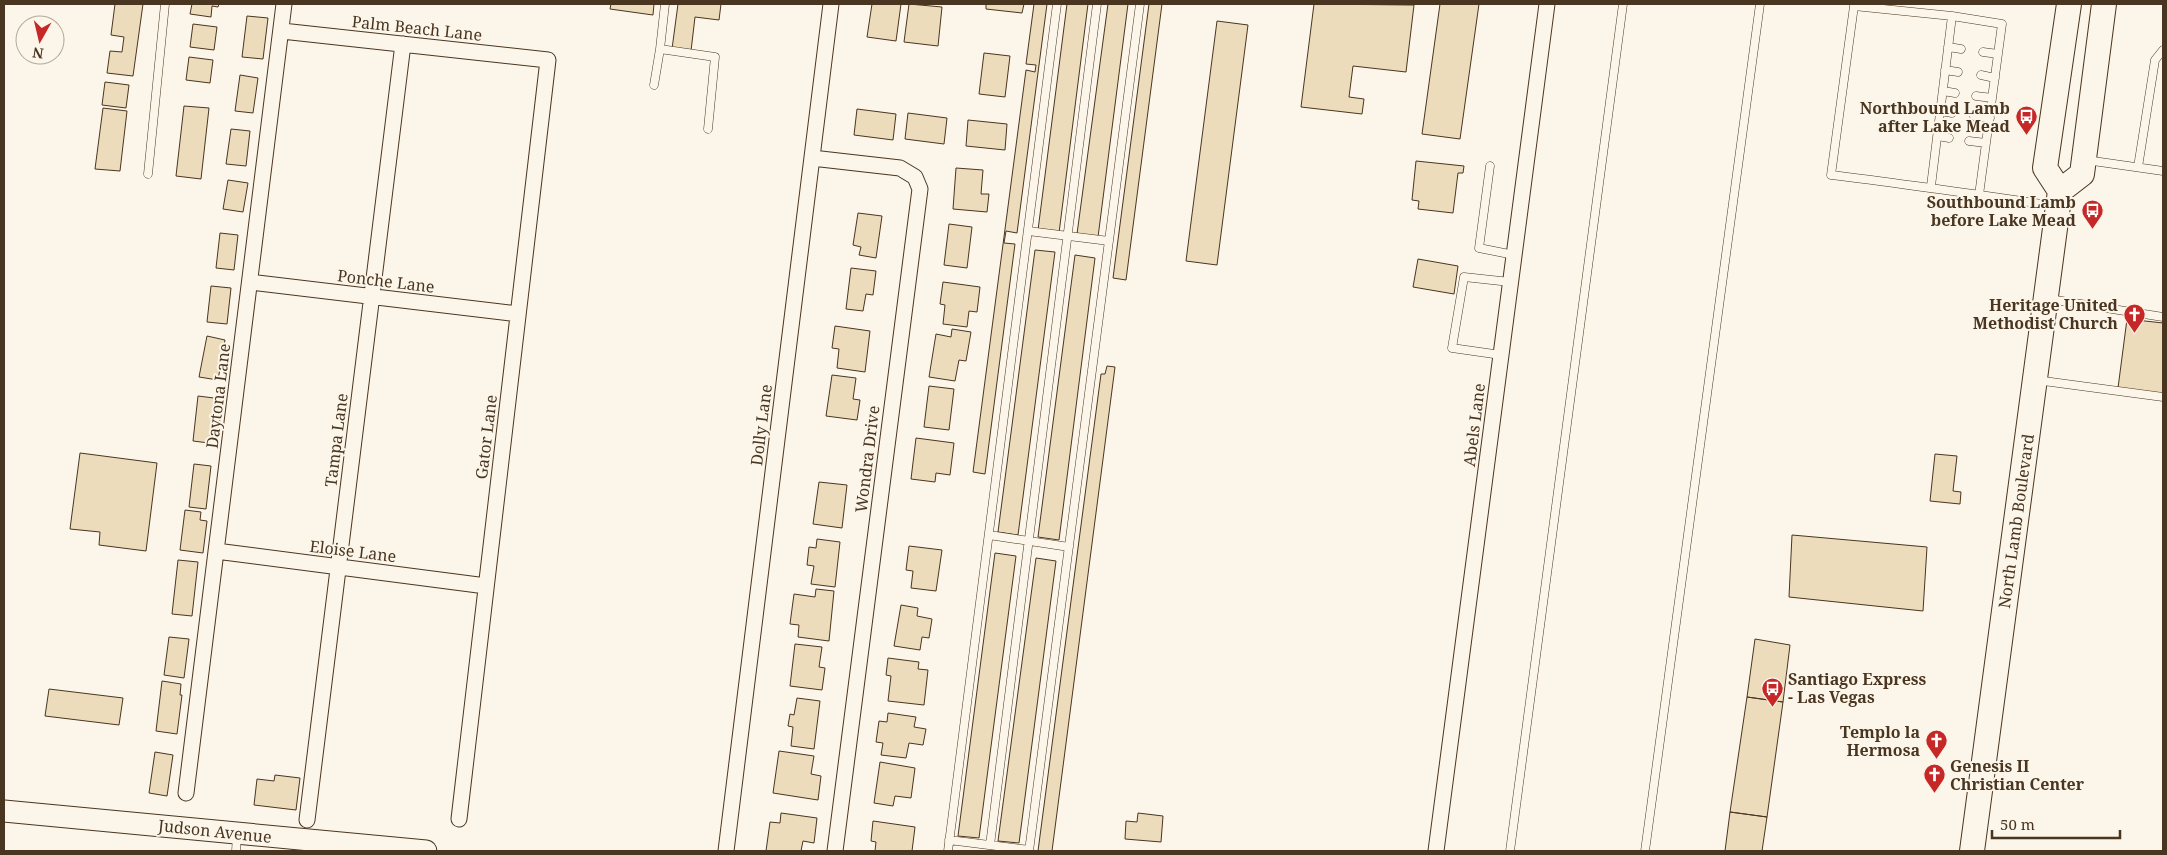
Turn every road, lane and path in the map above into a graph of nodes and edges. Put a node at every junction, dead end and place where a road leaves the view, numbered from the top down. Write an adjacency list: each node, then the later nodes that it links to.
1 (165, 4): 47 (lane)
2 (284, 4): 15 (street, Daytona Lane)
3 (665, 4): 19 (lane)
4 (831, 4): 42 (street, Dolly Lane)
5 (1057, 4): 51 (lane)
6 (1097, 4): 52 (lane)
7 (1140, 4): 53 (lane)
8 (1546, 4): 54 (street, Abels Lane)
9 (1623, 4): 84 (lane)
10 (1760, 4): 85 (lane)
11 (2069, 4): 50 (main road)
12 (2104, 4): 43 (main road)
13 (1854, 5): 14 (lane); 48 (lane)
14 (1952, 16): 17 (lane); 22 (lane)
15 (282, 31): 16 (street, Palm Beach Lane); 55 (street, Daytona Lane)
16 (403, 44): 23 (street, Palm Beach Lane); 57 (street, Tampa Lane)
17 (1948, 47): 18 (lane); 24 (lane)
18 (1961, 48)
19 (660, 49): 28 (lane); 37 (lane)
20 (2163, 50): 45 (lane)
21 (1983, 52): 22 (lane)
22 (1998, 54): 27 (lane)
23 (548, 60): 59 (street, Gator Lane)
24 (1945, 70): 25 (lane); 29 (lane)
25 (1958, 72)
26 (1981, 75): 27 (lane)
27 (1995, 78): 32 (lane)
28 (654, 85)
29 (1943, 91): 30 (lane); 33 (lane)
30 (1955, 92)
31 (1976, 96): 32 (lane)
32 (1992, 98): 36 (lane)
33 (1941, 111): 34 (lane); 38 (lane)
34 (1952, 113)
35 (1974, 116): 36 (lane)
36 (1990, 118): 41 (lane)
37 (708, 129)
38 (1938, 136): 39 (lane); 48 (lane)
39 (1949, 138)
40 (1969, 141): 41 (lane)
41 (1986, 143): 49 (lane)
42 (812, 158): 79 (street, Dolly Lane); 80 (street, Wondra Drive)
43 (2084, 159): 45 (lane); 50 (main road)
44 (1490, 166): 54 (lane)
45 (2138, 167): 46 (lane)
46 (2163, 171)
47 (148, 174)
48 (1931, 186): 49 (lane)
49 (1979, 195): 50 (lane)
50 (2059, 199): 58 (main road, North Lamb Boulevard)
51 (1028, 231): 52 (lane); 64 (lane)
52 (1068, 236): 53 (lane); 65 (lane)
53 (1109, 241): 66 (lane)
54 (1514, 255): 56 (street, Abels Lane)
55 (250, 282): 57 (street, Ponche Lane); 67 (street, Daytona Lane)
56 (1510, 282): 61 (street, Abels Lane); 61 (lane)
57 (372, 297): 59 (street, Ponche Lane); 68 (street, Tampa Lane)
58 (2044, 298): 60 (lane); 62 (main road, North Lamb Boulevard)
59 (518, 314): 69 (street, Gator Lane)
60 (2163, 317)
61 (1501, 355): 83 (street, Abels Lane)
62 (2034, 380): 63 (lane); 86 (main road, North Lamb Boulevard)
63 (2163, 398)
64 (989, 535): 65 (lane); 74 (lane)
65 (1029, 541): 66 (lane); 76 (lane)
66 (1069, 547): 82 (lane)
67 (216, 551): 68 (street, Eloise Lane); 70 (street, Daytona Lane)
68 (338, 567): 69 (street, Eloise Lane); 73 (street, Tampa Lane)
69 (486, 586): 72 (street, Gator Lane)
70 (186, 793)
71 (4, 811): 75 (street, Judson Avenue)
72 (459, 819)
73 (306, 830): 75 (street, Judson Avenue); 77 (street, Judson Avenue)
74 (949, 840): 76 (lane); 81 (lane)
75 (236, 842)
76 (990, 845): 82 (lane)
77 (396, 850): 78 (street, Judson Avenue)
78 (426, 851)
79 (726, 851)
80 (835, 851)
81 (948, 851)
82 (1029, 851)
83 (1436, 851)
84 (1510, 851)
85 (1646, 851)
86 (1972, 851)

